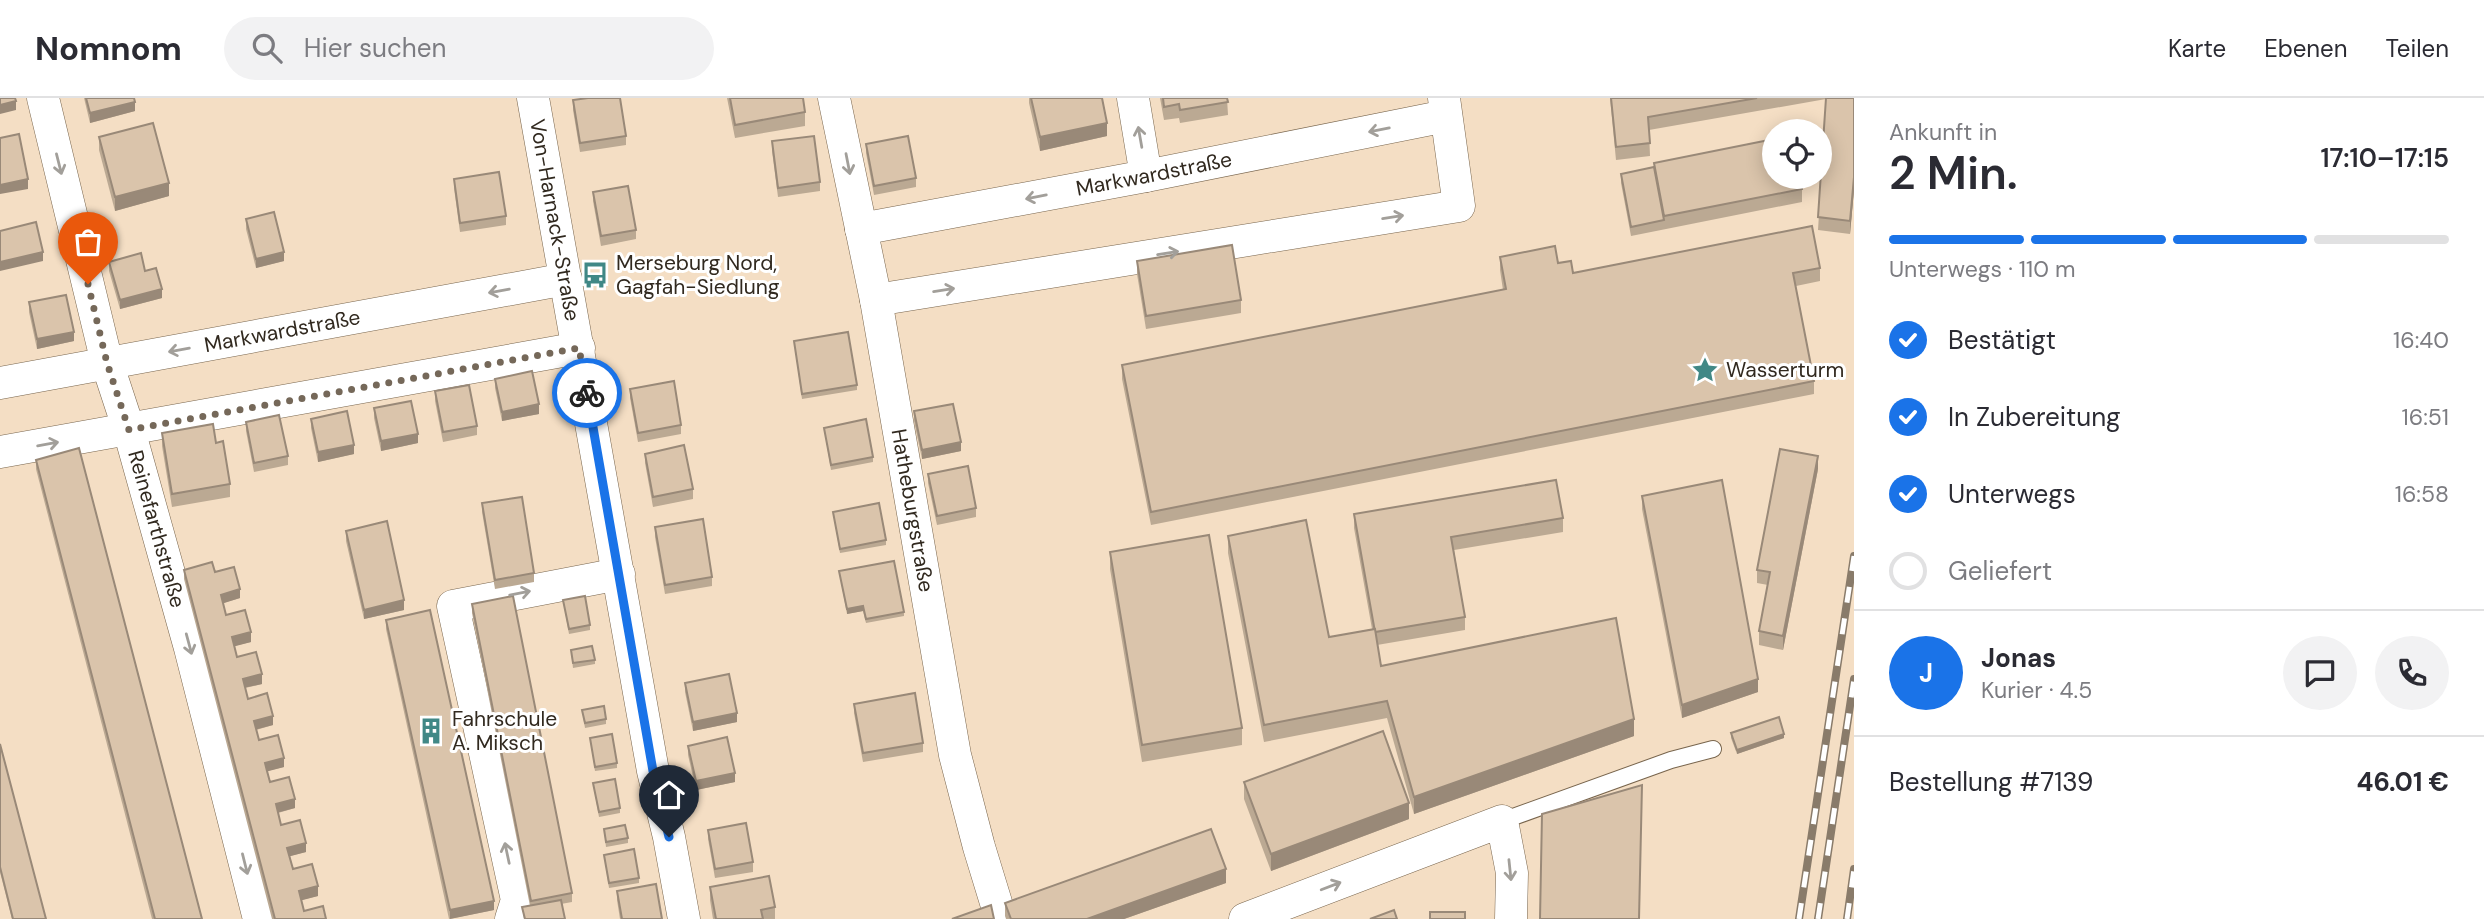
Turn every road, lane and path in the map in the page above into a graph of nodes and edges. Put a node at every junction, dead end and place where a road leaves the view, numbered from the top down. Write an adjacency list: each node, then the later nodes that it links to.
1 (43, 98): 11 (street, Reinefarthstraße, one-way to 11)
2 (533, 98): 8 (street, Von-Harnack-Straße)
3 (834, 98): 7 (street, Hatheburgstraße, one-way to 7)
4 (1133, 98): 6 (street, one-way to 4)
5 (1445, 107): 6 (street, Markwardstraße, one-way to 6); 9 (street, one-way to 5)
6 (1146, 176): 7 (street, Markwardstraße, one-way to 7)
7 (861, 229): 9 (street, Hatheburgstraße)
8 (566, 279): 10 (street, Von-Harnack-Straße); 11 (street, Markwardstraße, one-way to 11)
9 (876, 300): 22 (street, Hatheburgstraße)
10 (579, 348): 13 (street); 15 (street, Von-Harnack-Straße)
11 (107, 363): 12 (street, Markwardstraße); 13 (street, Reinefarthstraße)
12 (0, 383)
13 (129, 430): 14 (street, one-way to 13); 19 (street, Reinefarthstraße, one-way to 19)
14 (0, 452)
15 (619, 573): 20 (street, one-way to 15); 21 (street, Von-Harnack-Straße)
16 (1713, 749): 17 (lane)
17 (1502, 821): 18 (street, one-way to 17); 24 (street, one-way to 24)
18 (1280, 912): 23 (street)
19 (259, 919)
20 (511, 919)
21 (684, 919)
22 (1001, 919)
23 (1245, 919)
24 (1511, 919)

